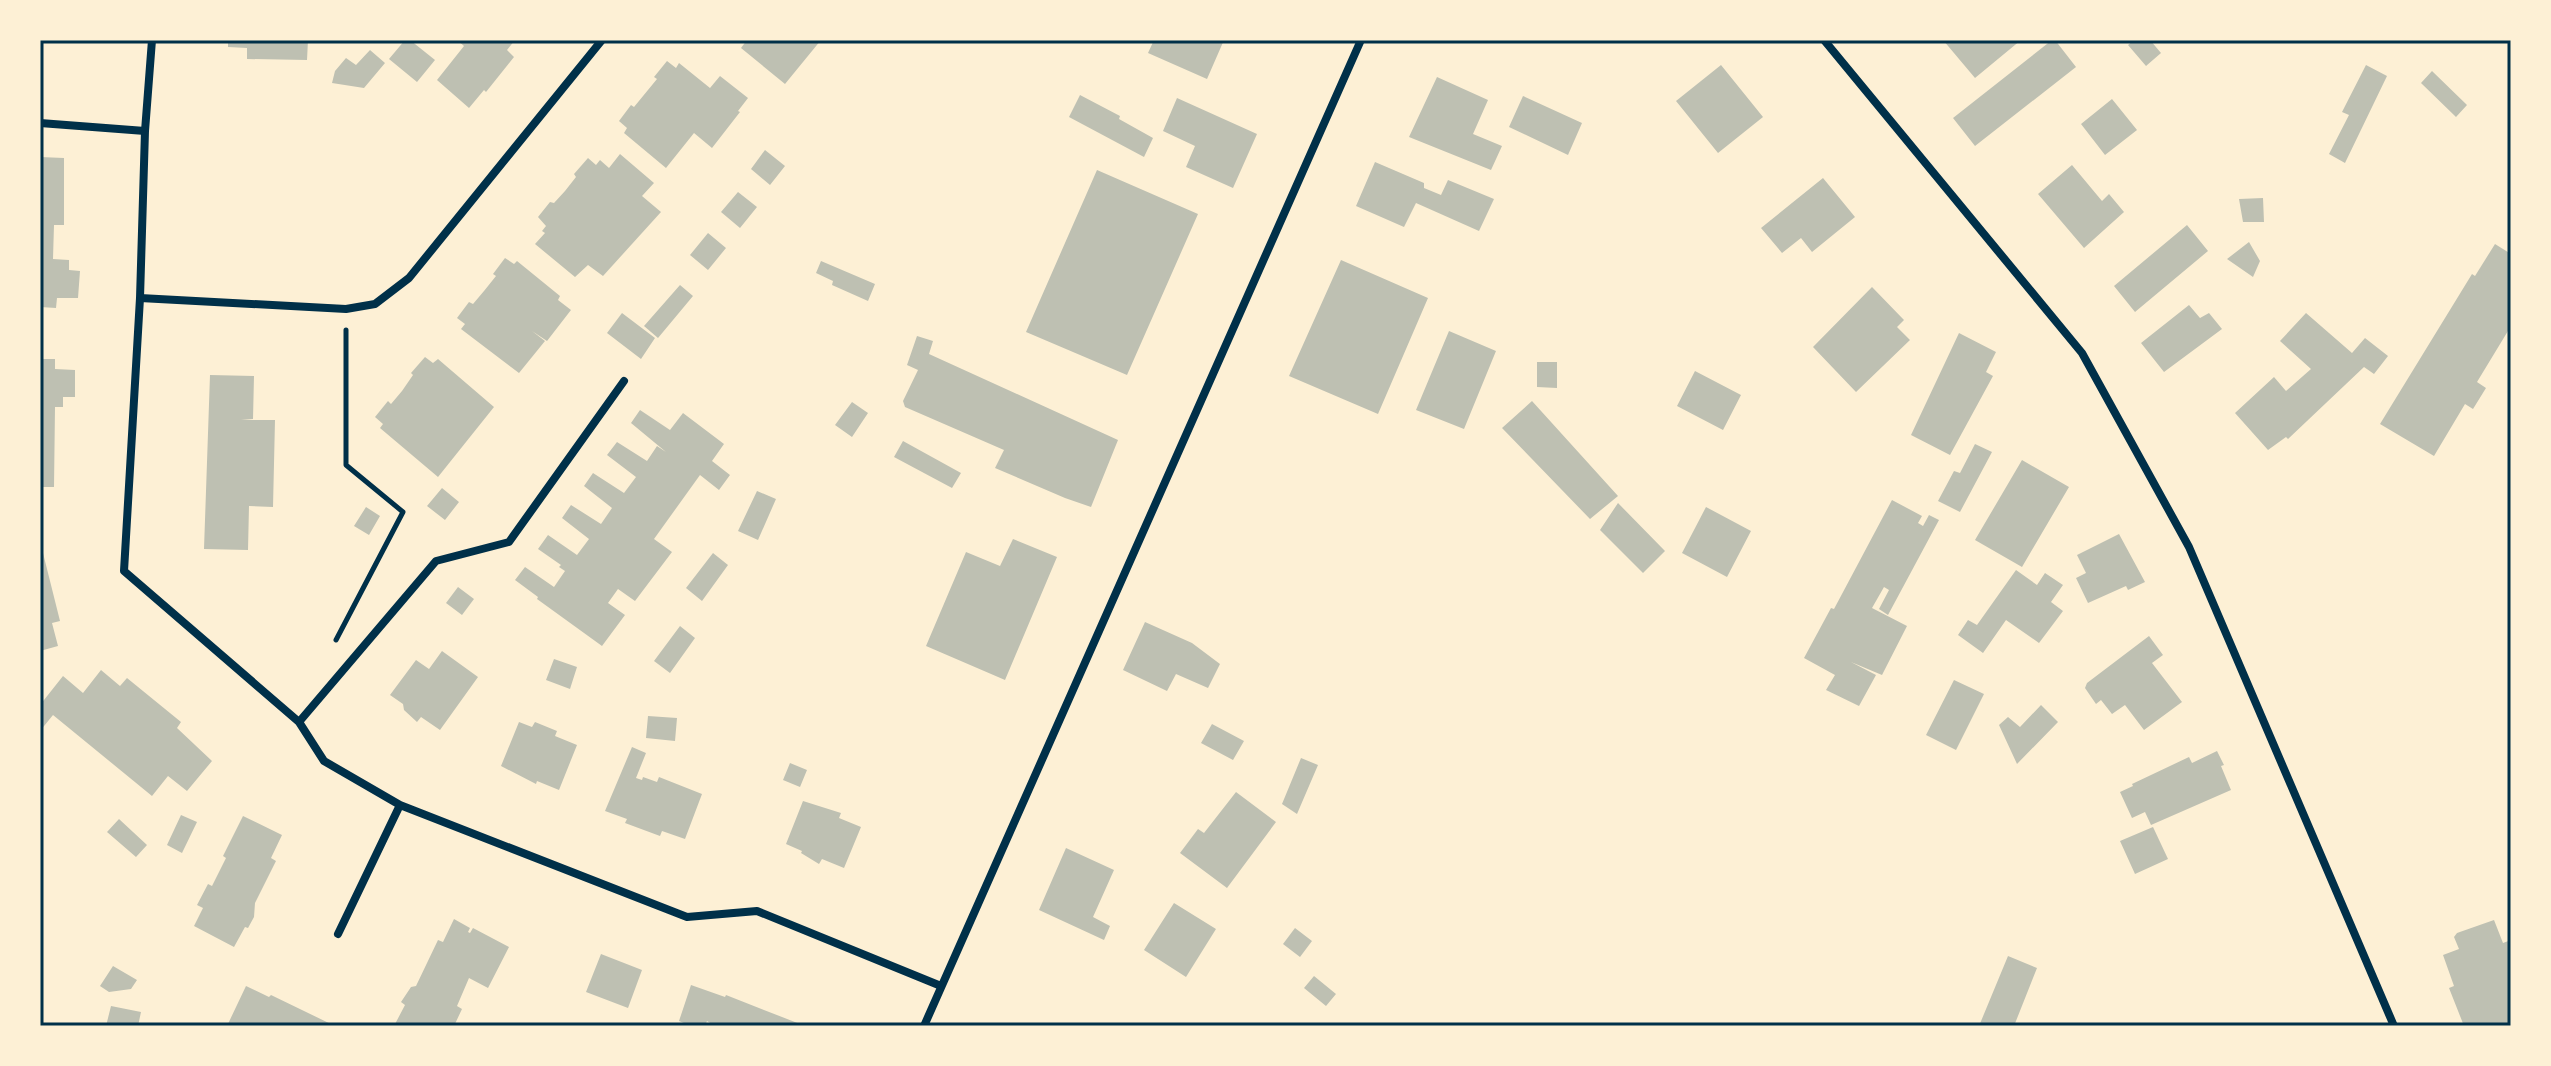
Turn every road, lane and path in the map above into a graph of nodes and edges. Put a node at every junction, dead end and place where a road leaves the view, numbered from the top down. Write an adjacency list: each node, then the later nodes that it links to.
1 (152, 40): 6 (street)
2 (602, 40): 8 (street)
3 (1361, 40): 14 (street)
4 (1824, 40): 16 (street)
5 (40, 123): 6 (street)
6 (145, 131): 7 (street)
7 (140, 298): 8 (street); 11 (street)
8 (346, 309): 10 (path)
9 (624, 381): 11 (street)
10 (331, 649)
11 (299, 722): 12 (street)
12 (400, 805): 13 (street); 14 (street)
13 (338, 934)
14 (941, 986): 15 (street)
15 (924, 1026)
16 (2394, 1026)

